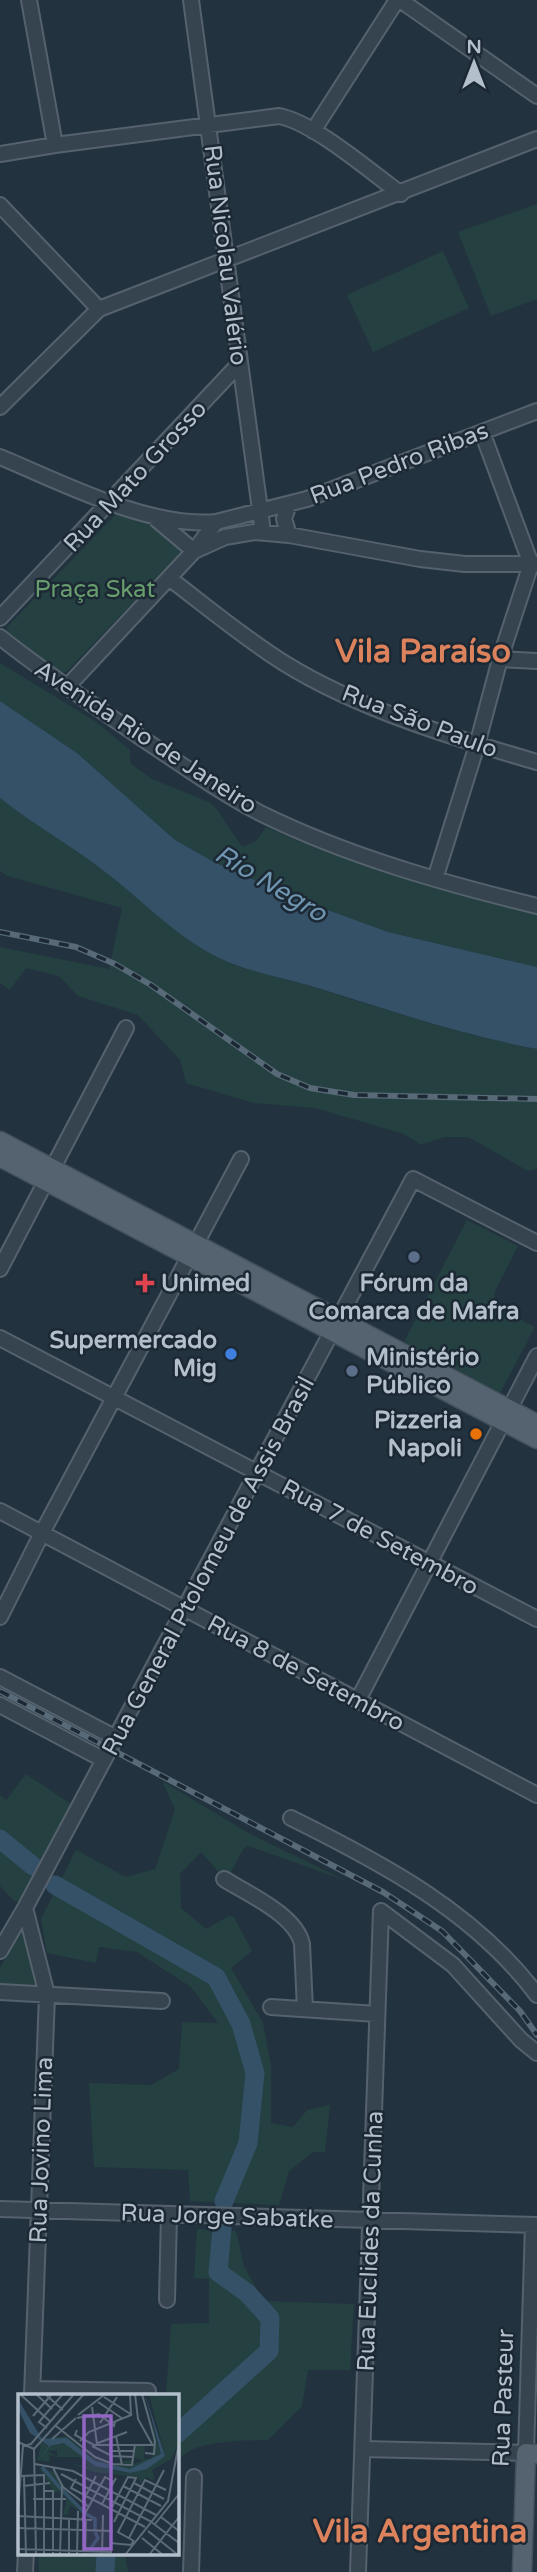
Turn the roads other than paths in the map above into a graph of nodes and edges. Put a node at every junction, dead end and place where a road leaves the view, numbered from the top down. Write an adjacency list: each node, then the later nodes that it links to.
1 (29, 0): 8 (street)
2 (191, 0): 5 (street, Rua Nicolau Valério)
3 (398, 0): 4 (street); 6 (street)
4 (537, 96)
5 (209, 124): 6 (street); 8 (street); 12 (street, Rua Nicolau Valério)
6 (313, 131): 10 (street)
7 (537, 139): 10 (street)
8 (55, 145): 9 (street)
9 (0, 154)
10 (401, 194): 12 (street)
11 (0, 205): 13 (street)
12 (226, 260): 13 (street); 14 (street, Rua Nicolau Valério)
13 (99, 309): 15 (street)
14 (240, 363): 19 (street, Rua Mato Grosso); 21 (street, Rua Nicolau Valério)
15 (0, 408)
16 (537, 411): 17 (street, Rua Pedro Ribas)
17 (482, 432): 20 (street, Rua Pedro Ribas); 27 (street)
18 (0, 457): 19 (street)
19 (110, 502): 22 (street); 29 (street, Rua Mato Grosso)
20 (289, 504): 21 (street, Rua Pedro Ribas); 25 (street)
21 (260, 509): 23 (street, Rua Pedro Ribas); 24 (street, Rua Nicolau Valério)
22 (152, 516): 23 (street, Rua Pedro Ribas); 26 (street)
23 (215, 522): 26 (street)
24 (263, 532): 25 (street); 26 (street)
25 (289, 535): 27 (street)
26 (194, 551): 28 (street)
27 (534, 564): 31 (street)
28 (169, 578): 33 (street); 34 (street, Rua São Paulo)
29 (0, 618)
30 (0, 637): 33 (street, Avenida Rio de Janeiro)
31 (500, 659): 32 (street); 34 (street)
32 (537, 661)
33 (67, 687): 36 (street, Avenida Rio de Janeiro)
34 (477, 745): 35 (street, Rua São Paulo); 36 (street)
35 (537, 762)
36 (435, 879): 37 (street, Avenida Rio de Janeiro)
37 (537, 906)
38 (126, 1028): 42 (street)
39 (0, 1141): 42 (main road)
40 (0, 1157): 42 (main road)
41 (241, 1159): 44 (street)
42 (50, 1175): 44 (main road); 45 (street)
43 (537, 1243): 46 (street, Rua General Ptolomeu de Assis Brasil)
44 (193, 1251): 46 (main road); 49 (street)
45 (0, 1269)
46 (336, 1326): 50 (main road); 53 (street, Rua General Ptolomeu de Assis Brasil)
47 (0, 1338): 49 (street, Rua 7 de Setembro)
48 (537, 1356): 50 (street)
49 (116, 1398): 53 (street, Rua 7 de Setembro); 55 (street)
50 (506, 1415): 51 (main road); 52 (main road); 56 (street)
51 (537, 1424)
52 (537, 1439)
53 (257, 1472): 56 (street, Rua 7 de Setembro); 57 (street, Rua General Ptolomeu de Assis Brasil)
54 (0, 1511): 55 (street, Rua 8 de Setembro)
55 (42, 1533): 57 (street, Rua 8 de Setembro); 58 (street)
56 (430, 1563): 59 (street, Rua 7 de Setembro); 61 (street)
57 (185, 1609): 61 (street, Rua 8 de Setembro); 63 (street, Rua General Ptolomeu de Assis Brasil)
58 (0, 1617)
59 (537, 1619)
60 (0, 1677): 63 (street)
61 (358, 1700): 65 (street, Rua 8 de Setembro)
62 (0, 1705): 64 (street)
63 (116, 1738): 64 (street, Rua General Ptolomeu de Assis Brasil)
64 (104, 1760): 68 (street, Rua General Ptolomeu de Assis Brasil)
65 (535, 1789)
66 (291, 1818): 72 (street)
67 (224, 1879): 75 (street)
68 (25, 1908): 69 (street, Rua General Ptolomeu de Assis Brasil); 71 (street, Rua Jovino Lima)
69 (0, 1951)
70 (0, 1992): 71 (street)
71 (47, 1995): 73 (street); 79 (street, Rua Jovino Lima)
72 (537, 1995)
73 (162, 2001)
74 (271, 2007): 75 (street)
75 (305, 2009): 76 (street)
76 (377, 2014): 77 (street, Rua Euclides da Cunha); 81 (street, Rua Euclides da Cunha)
77 (534, 2051)
78 (0, 2209): 79 (street, Rua Jorge Sabatke)
79 (39, 2210): 80 (street, Rua Jorge Sabatke); 85 (street, Rua Jovino Lima)
80 (169, 2214): 81 (street, Rua Jorge Sabatke); 83 (street)
81 (370, 2220): 82 (street, Rua Jorge Sabatke); 86 (street, Rua Euclides da Cunha)
82 (535, 2225): 87 (street, Rua Pasteur)
83 (167, 2300)
84 (148, 2391): 85 (street)
85 (32, 2392)
86 (363, 2449): 87 (street); 92 (street, Rua Euclides da Cunha)
87 (532, 2453): 93 (main road, Rua Pasteur)
88 (194, 2477): 91 (street)
89 (26, 2554): 90 (street)
90 (25, 2572)
91 (191, 2572)
92 (358, 2572)
93 (522, 2572)

